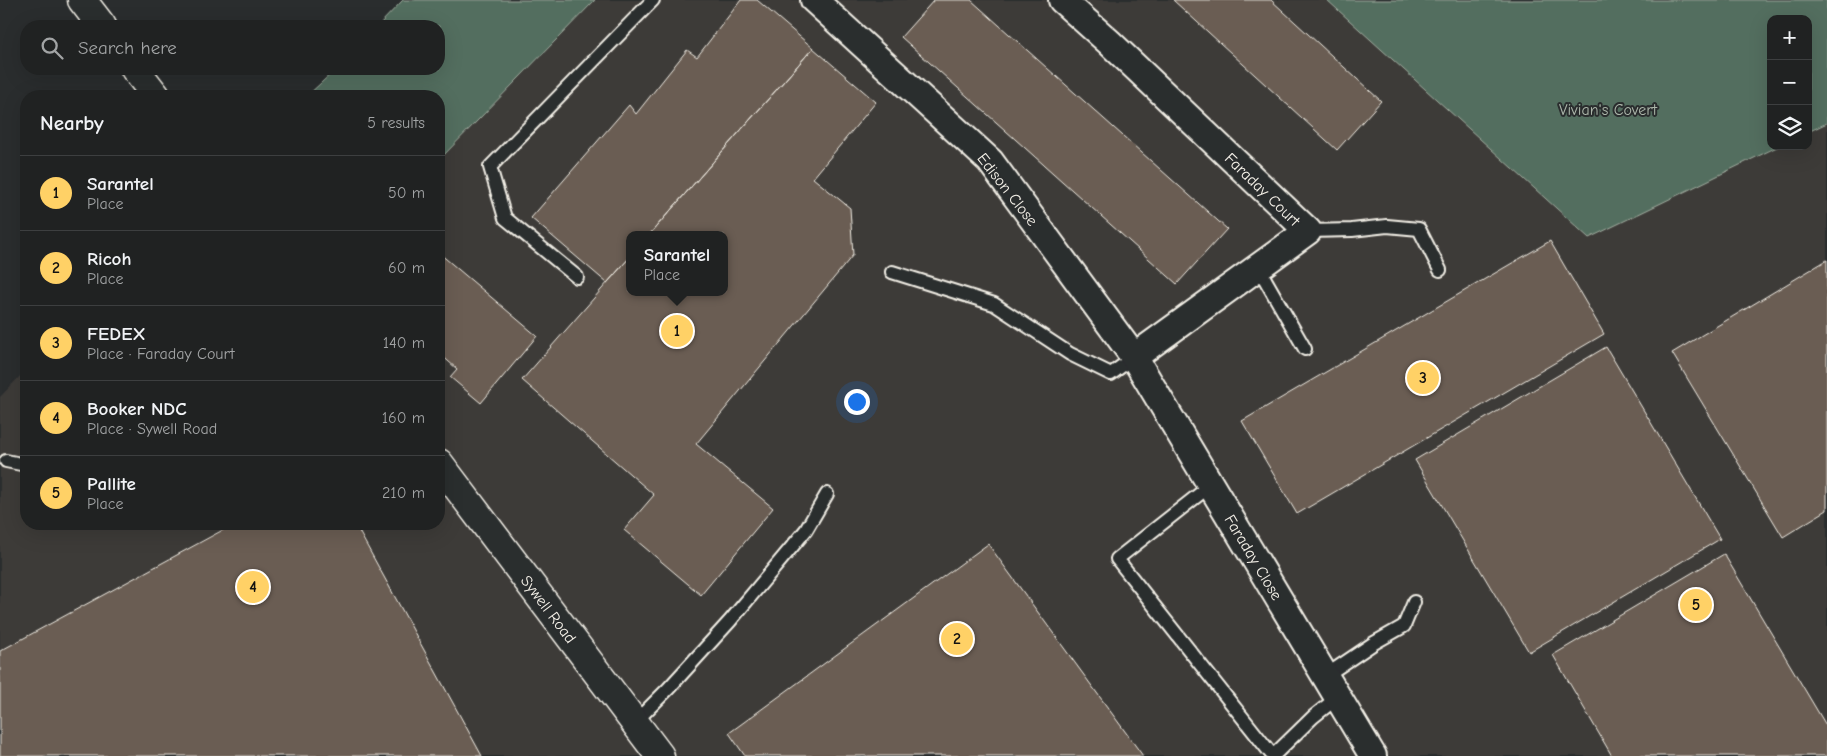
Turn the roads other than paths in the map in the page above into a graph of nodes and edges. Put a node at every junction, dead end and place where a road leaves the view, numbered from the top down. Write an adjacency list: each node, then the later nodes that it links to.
1 (82, 0): 5 (street)
2 (653, 0): 12 (lane)
3 (814, 0): 14 (street, Edison Close)
4 (1062, 0): 8 (street, Faraday Court)
5 (97, 20)
6 (140, 75): 7 (street)
7 (151, 90)
8 (1308, 231): 9 (street, Faraday Court); 10 (lane)
9 (1258, 267): 13 (lane); 14 (street, Faraday Court)
10 (1440, 270)
11 (892, 272): 14 (lane)
12 (578, 277)
13 (1305, 349)
14 (1134, 357): 18 (street, Faraday Close)
15 (6, 461): 16 (lane)
16 (20, 464)
17 (445, 470): 22 (street, Sywell Road)
18 (1211, 485): 21 (street, Faraday Close); 21 (lane)
19 (827, 494): 22 (lane)
20 (1414, 602): 21 (lane)
21 (1332, 686): 24 (street, Faraday Close)
22 (635, 722): 23 (street, Sywell Road)
23 (660, 756)
24 (1374, 756)

